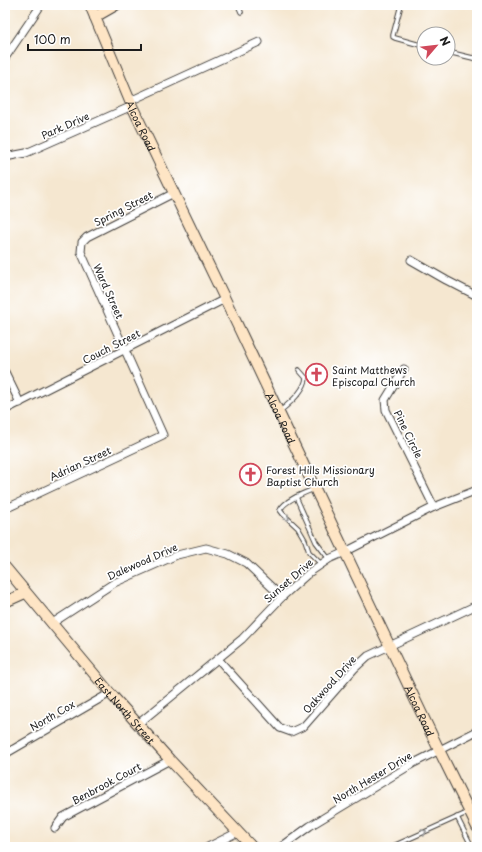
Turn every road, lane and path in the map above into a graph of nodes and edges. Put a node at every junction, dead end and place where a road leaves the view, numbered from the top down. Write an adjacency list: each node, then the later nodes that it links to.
1 (42, 5): 12 (street)
2 (90, 5): 7 (main road, Alcoa Road)
3 (116, 5): 7 (main road)
4 (238, 5): 6 (lane)
5 (401, 5): 9 (lane)
6 (241, 12)
7 (95, 17): 14 (main road, Alcoa Road)
8 (259, 42): 14 (street, Park Drive)
9 (416, 44)
10 (477, 52): 13 (lane)
11 (456, 54): 13 (lane)
12 (5, 58)
13 (476, 59)
14 (131, 103): 15 (street, Park Drive); 16 (main road, Alcoa Road)
15 (5, 157)
16 (174, 193): 17 (street, Spring Street); 20 (main road, Alcoa Road)
17 (82, 242): 21 (street, Ward Street)
18 (411, 260): 19 (street)
19 (477, 296)
20 (225, 299): 21 (street, Couch Street); 27 (main road, Alcoa Road)
21 (124, 350): 25 (street, Couch Street); 28 (street, Ward Street)
22 (404, 369): 32 (street, Pine Circle)
23 (299, 370): 27 (lane)
24 (5, 372): 25 (street)
25 (20, 403): 26 (street, Couch Street)
26 (5, 410)
27 (279, 411): 29 (main road, Alcoa Road)
28 (163, 435): 33 (street, Adrian Street)
29 (315, 489): 31 (lane); 34 (main road, Alcoa Road)
30 (477, 490): 32 (street, Sunset Drive)
31 (296, 497): 35 (lane); 36 (lane, one-way to 36)
32 (434, 507): 34 (street, Sunset Drive)
33 (5, 509)
34 (345, 552): 35 (street, Sunset Drive); 43 (main road, Alcoa Road)
35 (329, 559): 36 (street, Sunset Drive)
36 (322, 564): 39 (street, Sunset Drive)
37 (5, 567): 38 (main road, East North Street)
38 (26, 593): 40 (main road); 42 (main road, East North Street)
39 (282, 597): 42 (street, Dalewood Drive); 44 (street, Sunset Drive)
40 (5, 602)
41 (477, 605): 43 (street, Oakwood Drive)
42 (52, 624): 45 (main road, East North Street)
43 (390, 646): 44 (street, Oakwood Drive); 48 (main road, Alcoa Road)
44 (218, 659): 46 (street, Sunset Drive)
45 (110, 693): 46 (main road, East North Street); 49 (street, North Cox)
46 (138, 724): 50 (main road, East North Street)
47 (477, 731): 48 (street, North Hester Drive)
48 (439, 750): 51 (main road, Alcoa Road); 58 (street, North Hester Drive)
49 (5, 754)
50 (170, 760): 54 (street, Benbrook Court); 55 (main road, East North Street)
51 (469, 812): 52 (lane); 53 (main road, Alcoa Road)
52 (457, 817): 59 (lane, one-way to 52); 60 (lane)
53 (477, 827)
54 (55, 828)
55 (238, 832): 56 (street); 57 (main road, East North Street)
56 (208, 847)
57 (252, 847)
58 (281, 847)
59 (391, 847)
60 (472, 847)

